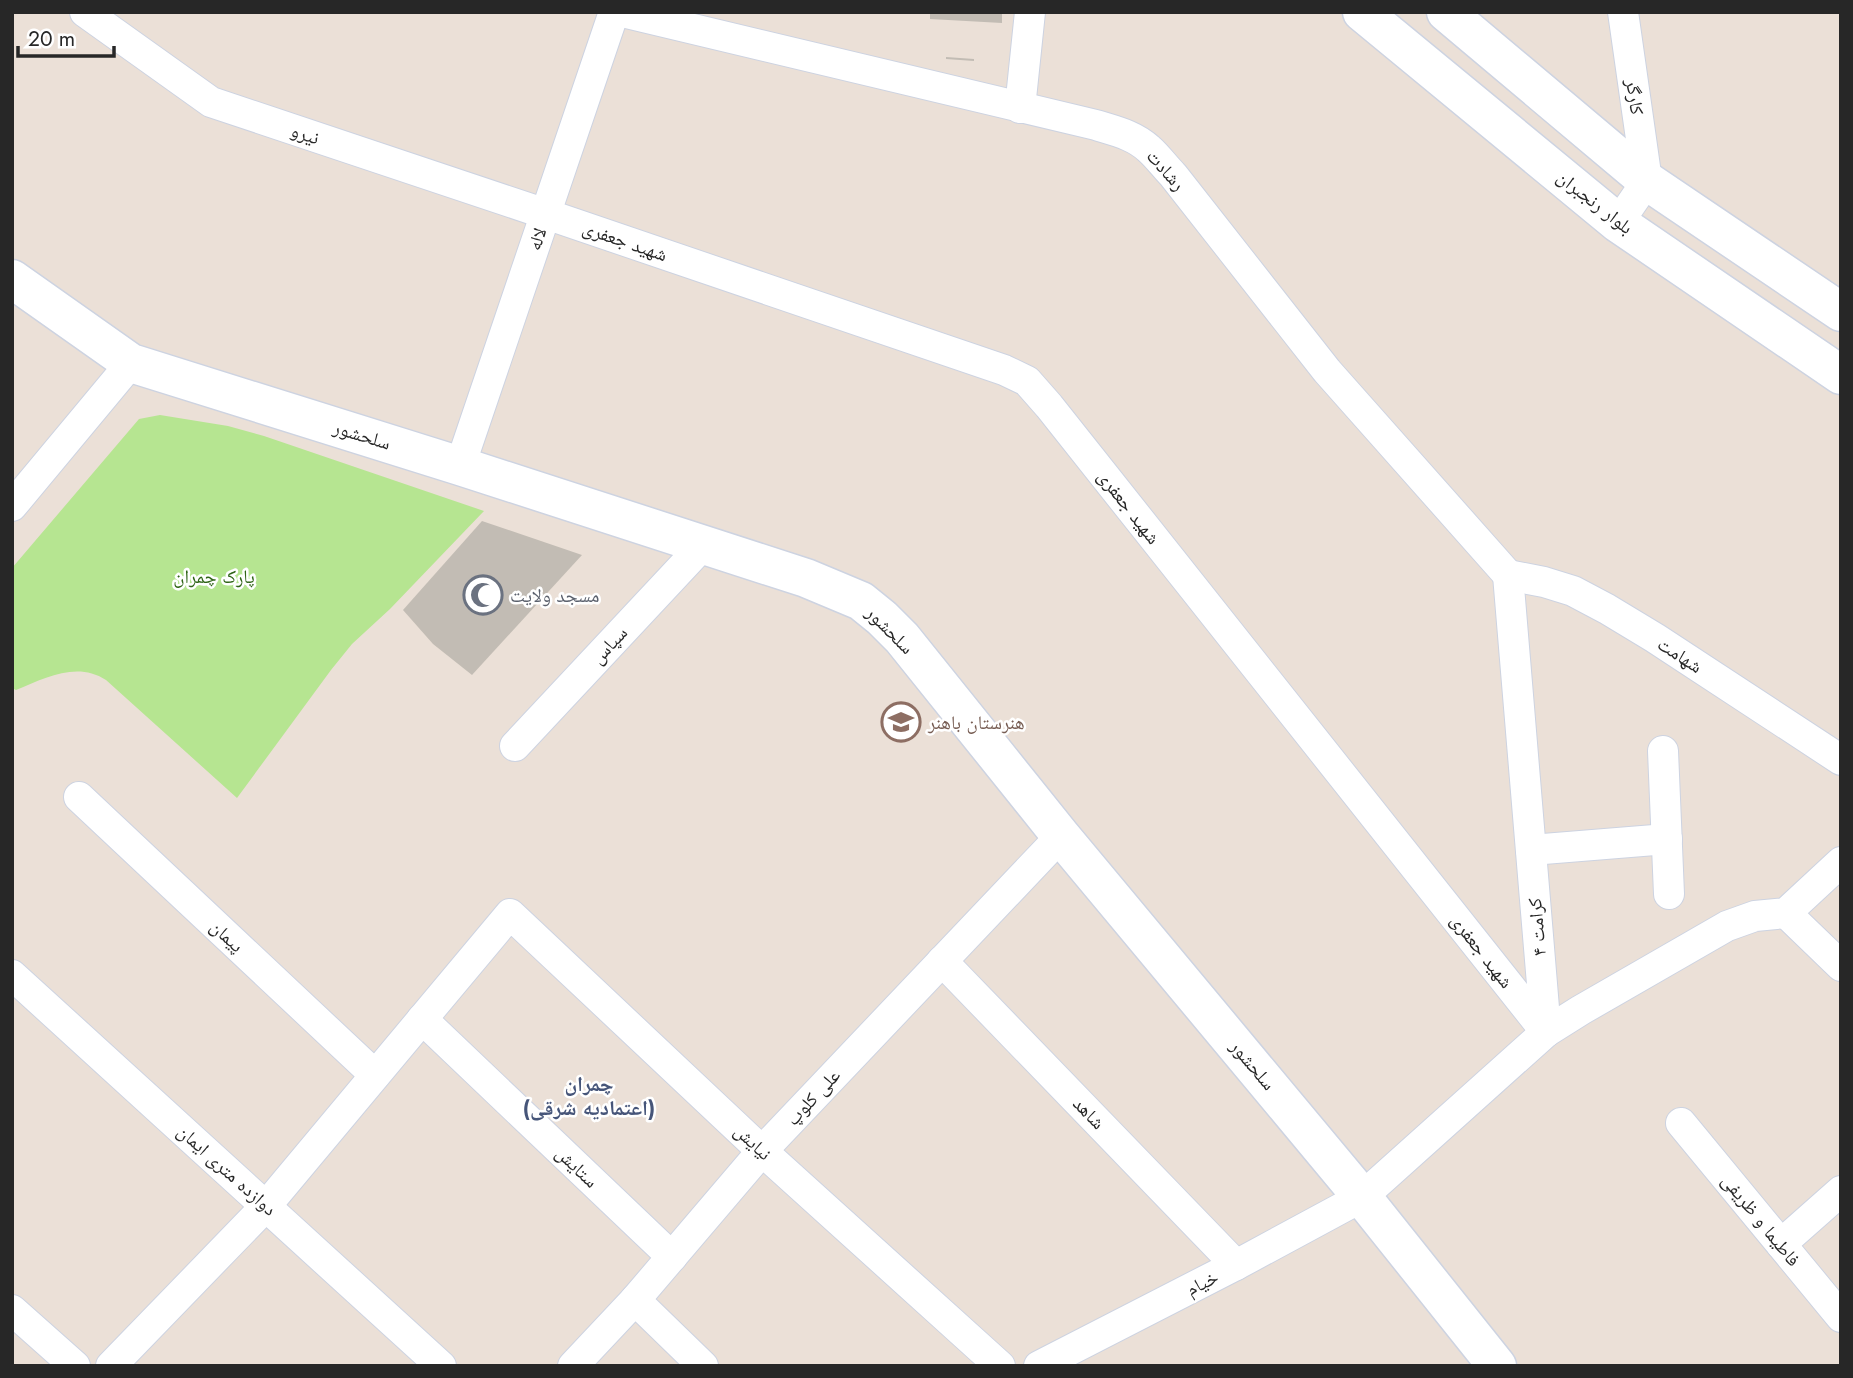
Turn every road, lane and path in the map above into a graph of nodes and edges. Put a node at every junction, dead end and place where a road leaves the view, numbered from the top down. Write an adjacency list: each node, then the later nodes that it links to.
1 (85, 12): 10 (street, نیرو)
2 (614, 12): 10 (street, لاله)
3 (622, 12): 8 (street, رشادت)
4 (1030, 12): 8 (street)
5 (1362, 12): 11 (street, بلوار رنجبران)
6 (1446, 12): 9 (street)
7 (1623, 12): 9 (street, کارگر)
8 (1020, 108): 19 (street, رشادت)
9 (1647, 181): 11 (street); 13 (street)
10 (546, 214): 16 (street, لاله); 34 (street, شهید جعفری)
11 (1618, 223): 15 (street, بلوار رنجبران)
12 (12, 279): 14 (street, سلحشور)
13 (1841, 312)
14 (131, 363): 16 (street, سلحشور); 17 (street)
15 (1841, 375)
16 (460, 466): 18 (street, سلحشور)
17 (12, 506)
18 (703, 545): 20 (street, سپاس); 24 (street, سلحشور)
19 (1508, 575): 22 (street, شهامت); 26 (street, کرامت ۴)
20 (515, 746)
21 (1663, 751): 25 (street)
22 (1841, 760)
23 (79, 797): 35 (street, پیمان)
24 (1061, 836): 30 (street, علی کلوپ); 39 (street, سلحشور)
25 (1667, 839): 26 (street); 28 (street)
26 (1531, 850): 34 (street, کرامت ۴)
27 (1841, 862): 29 (street)
28 (1669, 894)
29 (1786, 913): 31 (street); 34 (street)
30 (942, 961): 37 (street, علی کلوپ); 43 (street, شاهد)
31 (1841, 966)
32 (12, 975): 40 (street, دوازده متری ایمان)
33 (422, 1019): 35 (street); 37 (street, نیایش); 42 (street, ستایش)
34 (1546, 1032): 39 (street)
35 (375, 1075): 40 (street)
36 (1681, 1123): 41 (street, فاطیما و ظریفی)
37 (762, 1151): 42 (street, علی کلوپ); 53 (street, نیایش)
38 (1841, 1191): 41 (street)
39 (1362, 1196): 43 (street, خیام); 54 (street, سلحشور)
40 (266, 1206): 49 (street); 50 (street, دوازده متری ایمان)
41 (1781, 1244): 46 (street, فاطیما و ظریفی)
42 (672, 1257): 44 (street, علی کلوپ)
43 (1236, 1265): 47 (street, خیام)
44 (635, 1300): 51 (street, علی کلوپ); 52 (street)
45 (12, 1310): 48 (street)
46 (1841, 1317)
47 (1053, 1363)
48 (75, 1366)
49 (111, 1366)
50 (441, 1366)
51 (573, 1366)
52 (703, 1366)
53 (1000, 1366)
54 (1497, 1366)

